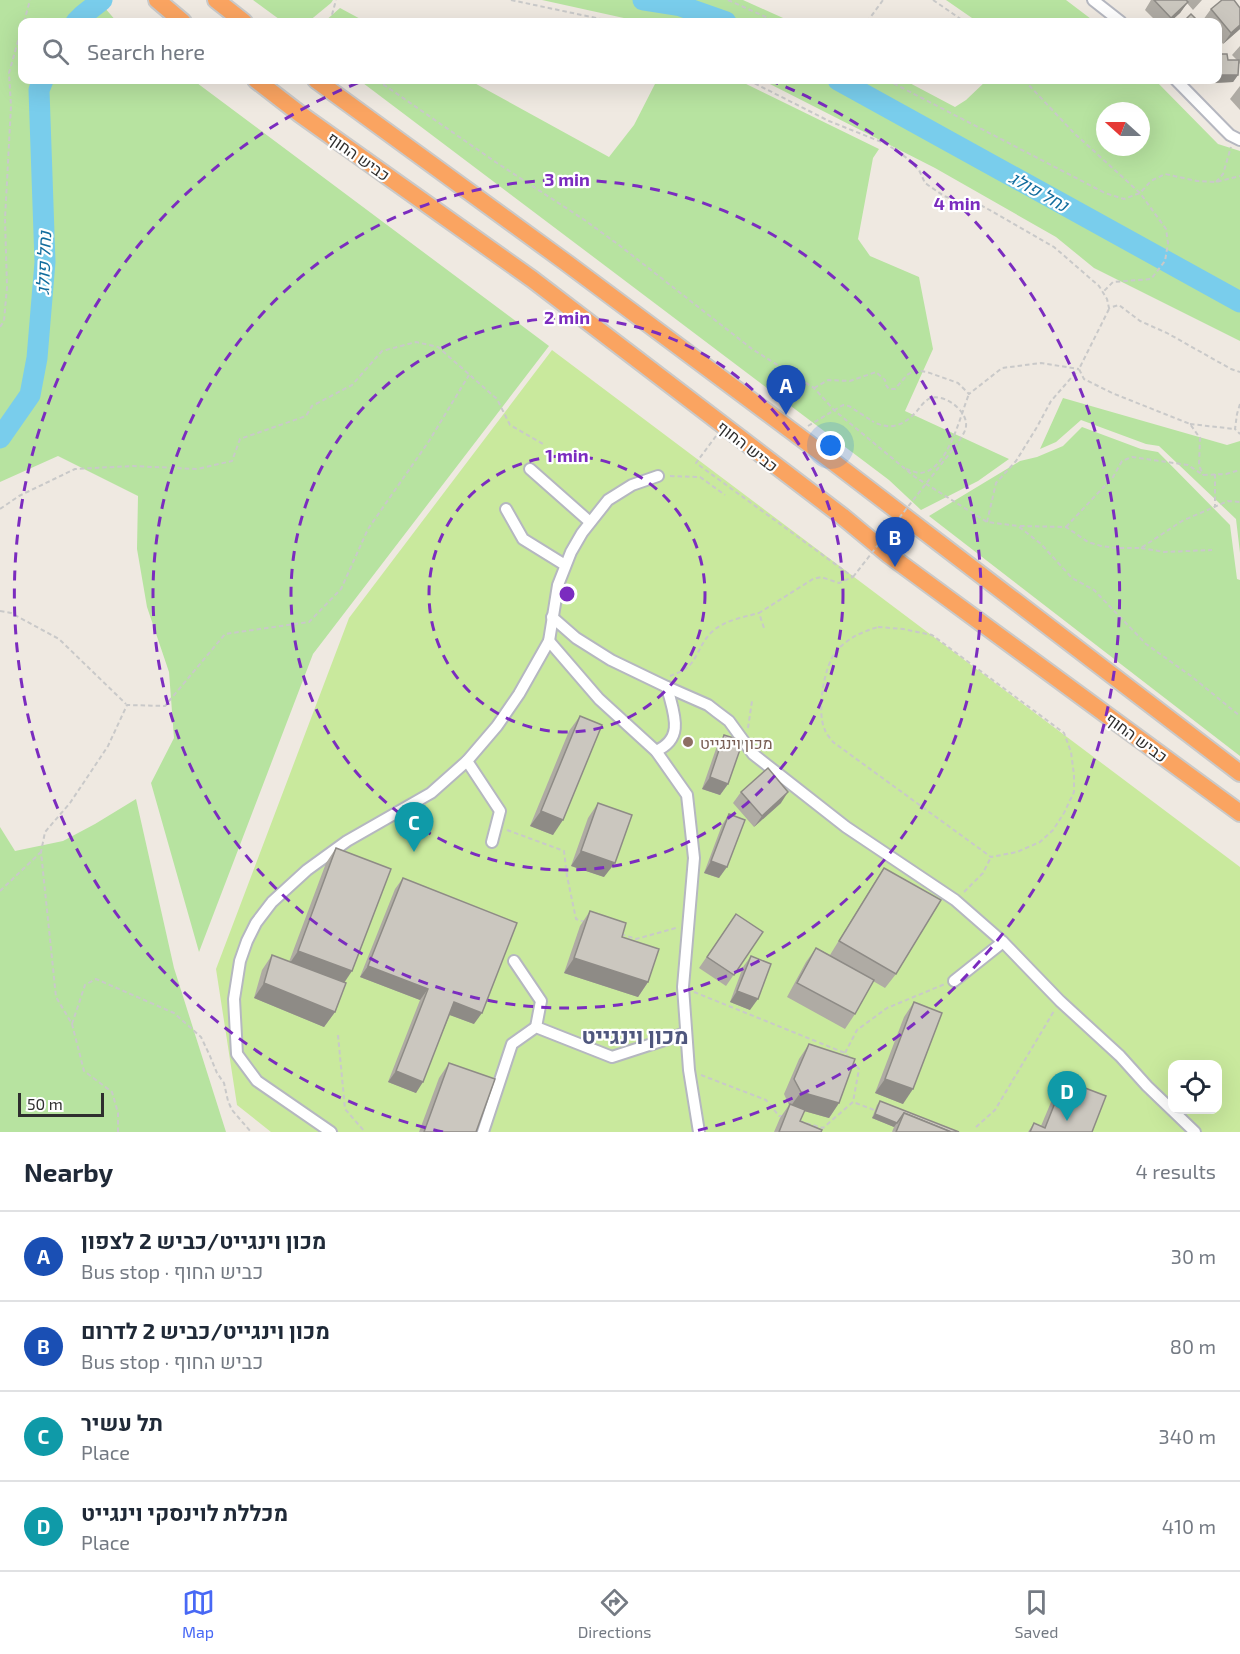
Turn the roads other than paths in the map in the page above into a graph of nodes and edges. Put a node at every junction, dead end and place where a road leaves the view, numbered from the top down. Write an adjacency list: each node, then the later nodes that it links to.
1 (157, 0): 4 (highway)
2 (216, 0): 5 (highway)
3 (1093, 0): 6 (street)
4 (177, 18)
5 (239, 18)
6 (1116, 18)
7 (261, 84): 22 (highway, כביש החוף)
8 (321, 84): 21 (highway, כביש החוף)
9 (1180, 84): 10 (street)
10 (1235, 137)
11 (530, 469): 14 (street)
12 (658, 476): 14 (street)
13 (506, 509): 15 (street)
14 (590, 522): 15 (street)
15 (566, 565): 16 (street)
16 (552, 617): 17 (street); 18 (street)
17 (549, 641): 19 (street); 20 (street)
18 (667, 687): 19 (street); 24 (street)
19 (656, 751): 28 (street)
20 (467, 761): 23 (street); 29 (street)
21 (1240, 773)
22 (1240, 813)
23 (492, 842)
24 (1003, 942): 26 (street); 32 (street)
25 (514, 961): 27 (street)
26 (954, 981)
27 (536, 1027): 28 (street); 30 (street)
28 (686, 1032): 31 (street)
29 (330, 1132)
30 (483, 1132)
31 (699, 1132)
32 (1195, 1132)

